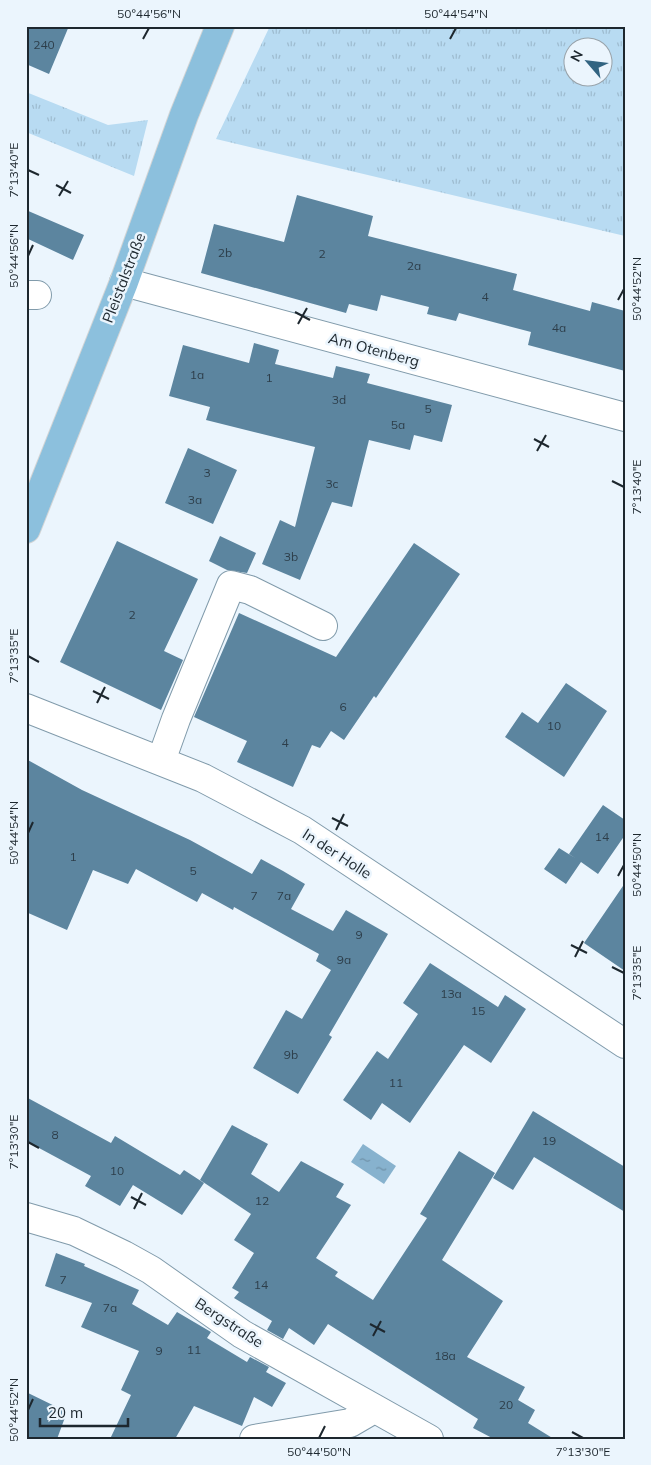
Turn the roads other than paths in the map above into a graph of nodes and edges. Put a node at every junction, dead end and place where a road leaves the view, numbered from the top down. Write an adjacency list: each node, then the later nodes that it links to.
1 (220, 26): 2 (main road, Pleistalstraße)
2 (124, 282): 3 (street, Am Otenberg); 4 (main road, Pleistalstraße)
3 (625, 417)
4 (26, 529)
5 (322, 626): 7 (street)
6 (26, 708): 7 (street, In der Holle)
7 (161, 761): 8 (street, In der Holle)
8 (625, 1044)
9 (26, 1217): 10 (street, Bergstraße)
10 (374, 1409): 11 (street); 12 (street, Bergstraße)
11 (254, 1439)
12 (428, 1439)

